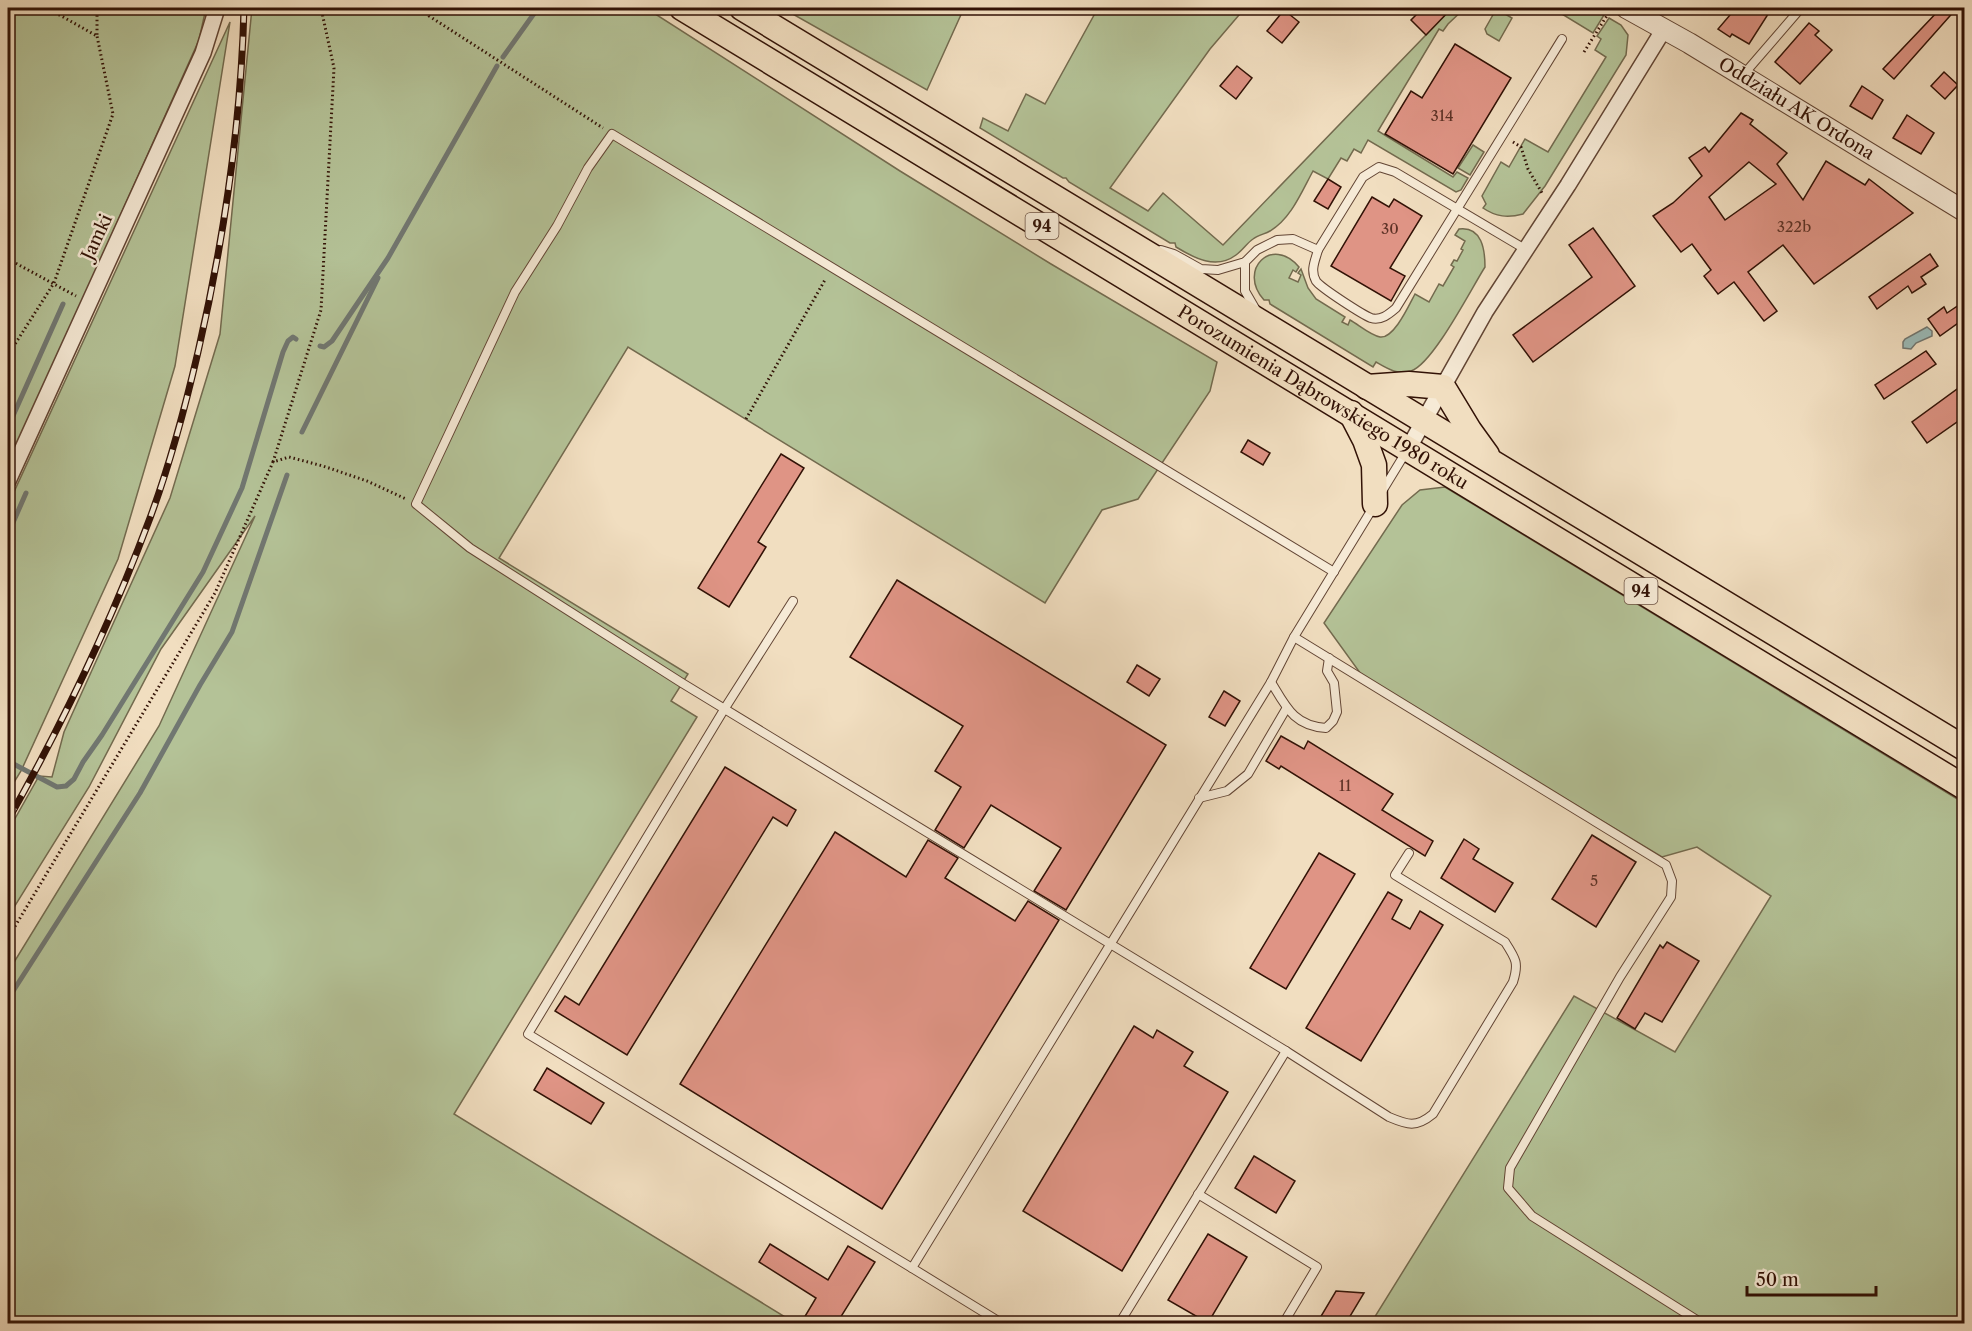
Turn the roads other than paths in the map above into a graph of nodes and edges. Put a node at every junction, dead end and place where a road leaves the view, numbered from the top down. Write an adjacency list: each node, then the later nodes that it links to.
1 (217, 8): 22 (street, Jamki)
2 (682, 8): 18 (main road, Porozumienia Dąbrowskiego 1980 roku / 94)
3 (742, 8): 11 (main road, Porozumienia Dąbrowskiego 1980 roku / 94)
4 (1801, 8): 8 (lane)
5 (1617, 11): 6 (street, Oddziału AK Ordona)
6 (1664, 29): 8 (street, Oddziału AK Ordona); 12 (street)
7 (1562, 39): 9 (lane)
8 (1743, 76): 10 (street, Oddziału AK Ordona)
9 (1458, 209): 12 (lane); 13 (lane); 13 (lane)
10 (1965, 212)
11 (1122, 237): 14 (lane); 15 (main road, Porozumienia Dąbrowskiego 1980 roku / 94)
12 (1525, 249): 17 (street)
13 (1318, 250): 14 (lane)
14 (1245, 262): 15 (lane)
15 (1266, 326): 16 (main road, Porozumienia Dąbrowskiego 1980 roku / 94)
16 (1367, 387): 17 (main road); 19 (main road, Porozumienia Dąbrowskiego 1980 roku / 94)
17 (1443, 387): 19 (street); 21 (main road)
18 (1351, 413): 20 (main road, Porozumienia Dąbrowskiego 1980 roku / 94); 23 (main road)
19 (1424, 421): 20 (street); 21 (main road, Porozumienia Dąbrowskiego 1980 roku / 94)
20 (1408, 449): 23 (lane); 32 (main road, Porozumienia Dąbrowskiego 1980 roku / 94)
21 (1492, 462): 31 (main road, Porozumienia Dąbrowskiego 1980 roku / 94)
22 (8, 481)
23 (1375, 504): 24 (lane)
24 (1334, 572): 26 (lane); 29 (lane)
25 (793, 601): 29 (lane)
26 (1294, 637): 27 (lane); 28 (lane)
27 (1329, 658): 30 (lane); 42 (lane)
28 (1271, 682): 30 (lane); 33 (lane)
29 (725, 708): 35 (lane); 38 (lane)
30 (1286, 709): 33 (lane)
31 (1965, 748)
32 (1965, 787)
33 (1199, 798): 35 (lane)
34 (1409, 853): 36 (lane)
35 (1110, 945): 36 (lane); 38 (lane)
36 (1286, 1051): 37 (lane)
37 (1198, 1194): 40 (lane); 41 (lane)
38 (912, 1268): 39 (lane)
39 (1003, 1323)
40 (1119, 1323)
41 (1283, 1323)
42 (1703, 1323)

